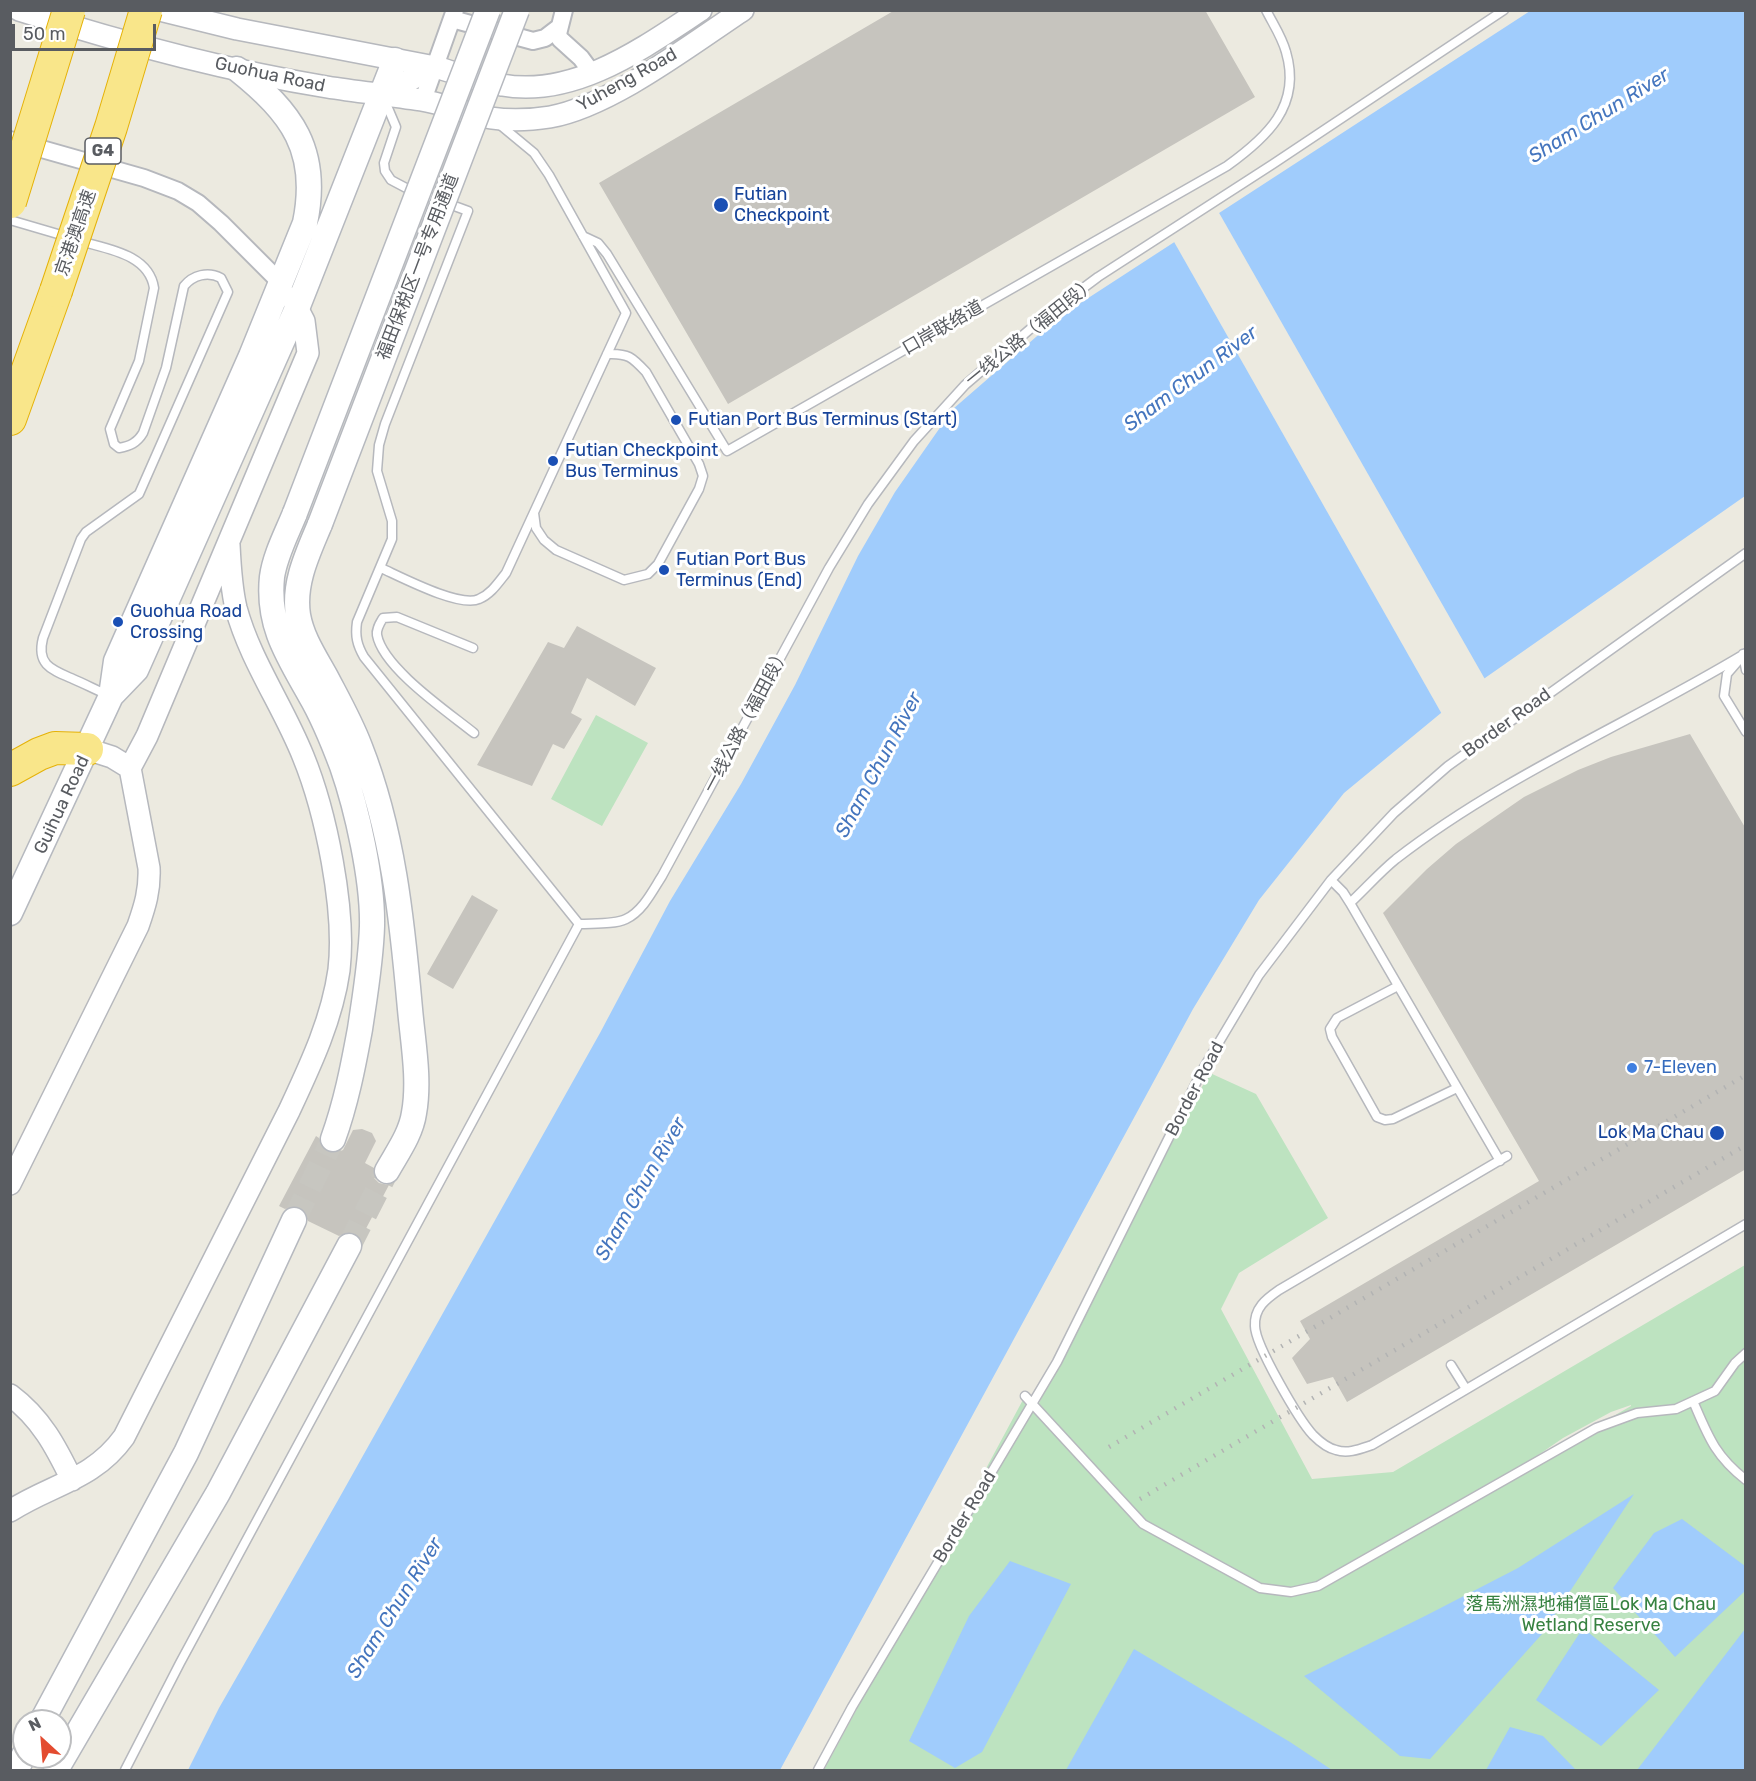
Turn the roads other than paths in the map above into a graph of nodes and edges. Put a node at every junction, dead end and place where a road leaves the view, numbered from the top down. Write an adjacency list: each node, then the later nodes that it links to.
1 (19, 10): 16 (street, Guohua Road)
2 (69, 10): 22 (highway, bridge)
3 (146, 10): 28 (highway, 京港澳高速 / G4, bridge)
4 (160, 10): 14 (street)
5 (488, 10): 48 (main road, 福田保税区一号专用通道, bridge)
6 (517, 10): 49 (main road, 福田保税区一号专用通道, bridge)
7 (564, 10): 13 (street)
8 (701, 10): 17 (street, Yuheng Road)
9 (743, 10): 20 (street, Yuheng Road)
10 (1266, 10): 24 (lane, 口岸联络道)
11 (1504, 10): 45 (lane, 一线公路（福田段）)
12 (454, 15): 13 (street); 15 (street)
13 (558, 28): 17 (street)
14 (395, 60): 15 (street); 18 (main road)
15 (435, 67): 17 (street, Yuheng Road); 18 (street); 19 (street)
16 (237, 69): 18 (street, Guohua Road); 25 (main road)
17 (591, 73)
18 (383, 94): 19 (street, Yuheng Road); 26 (main road); 32 (lane)
19 (423, 100): 20 (street, Yuheng Road)
20 (491, 118): 24 (lane)
21 (10, 140): 25 (street)
22 (10, 202)
23 (10, 220): 36 (lane)
24 (583, 236): 27 (lane)
25 (281, 283): 26 (street); 36 (main road)
26 (298, 306): 30 (street); 36 (main road)
27 (607, 354): 29 (lane); 29 (lane)
28 (10, 419)
29 (534, 512): 32 (lane)
30 (229, 545): 40 (street); 61 (street)
31 (1746, 553): 42 (lane, Border Road)
32 (381, 568): 45 (lane)
33 (473, 648): 38 (lane)
34 (1744, 654): 35 (lane); 37 (lane); 43 (lane)
35 (1746, 670)
36 (111, 696): 39 (main road, Guihua Road)
37 (1746, 732)
38 (474, 733)
39 (87, 749): 40 (street); 41 (highway); 44 (main road, Guihua Road)
40 (130, 768): 50 (street)
41 (10, 770)
42 (1331, 880): 43 (lane); 60 (lane, Border Road)
43 (1350, 903): 46 (lane)
44 (10, 913)
45 (579, 924): 66 (lane)
46 (1398, 986): 47 (lane); 47 (lane)
47 (1457, 1088): 56 (lane)
48 (333, 1139)
49 (387, 1171)
50 (10, 1184)
51 (294, 1220): 64 (main road)
52 (1746, 1224): 56 (lane)
53 (349, 1246): 65 (main road)
54 (1746, 1353): 59 (lane)
55 (1452, 1365): 56 (lane)
56 (1466, 1389)
57 (10, 1395): 61 (street)
58 (1025, 1396): 60 (lane)
59 (1693, 1401): 60 (lane); 62 (lane)
60 (1032, 1404): 67 (lane, Border Road)
61 (72, 1480): 63 (street)
62 (1746, 1480)
63 (10, 1511)
64 (48, 1709)
65 (56, 1770)
66 (125, 1770)
67 (818, 1770)

